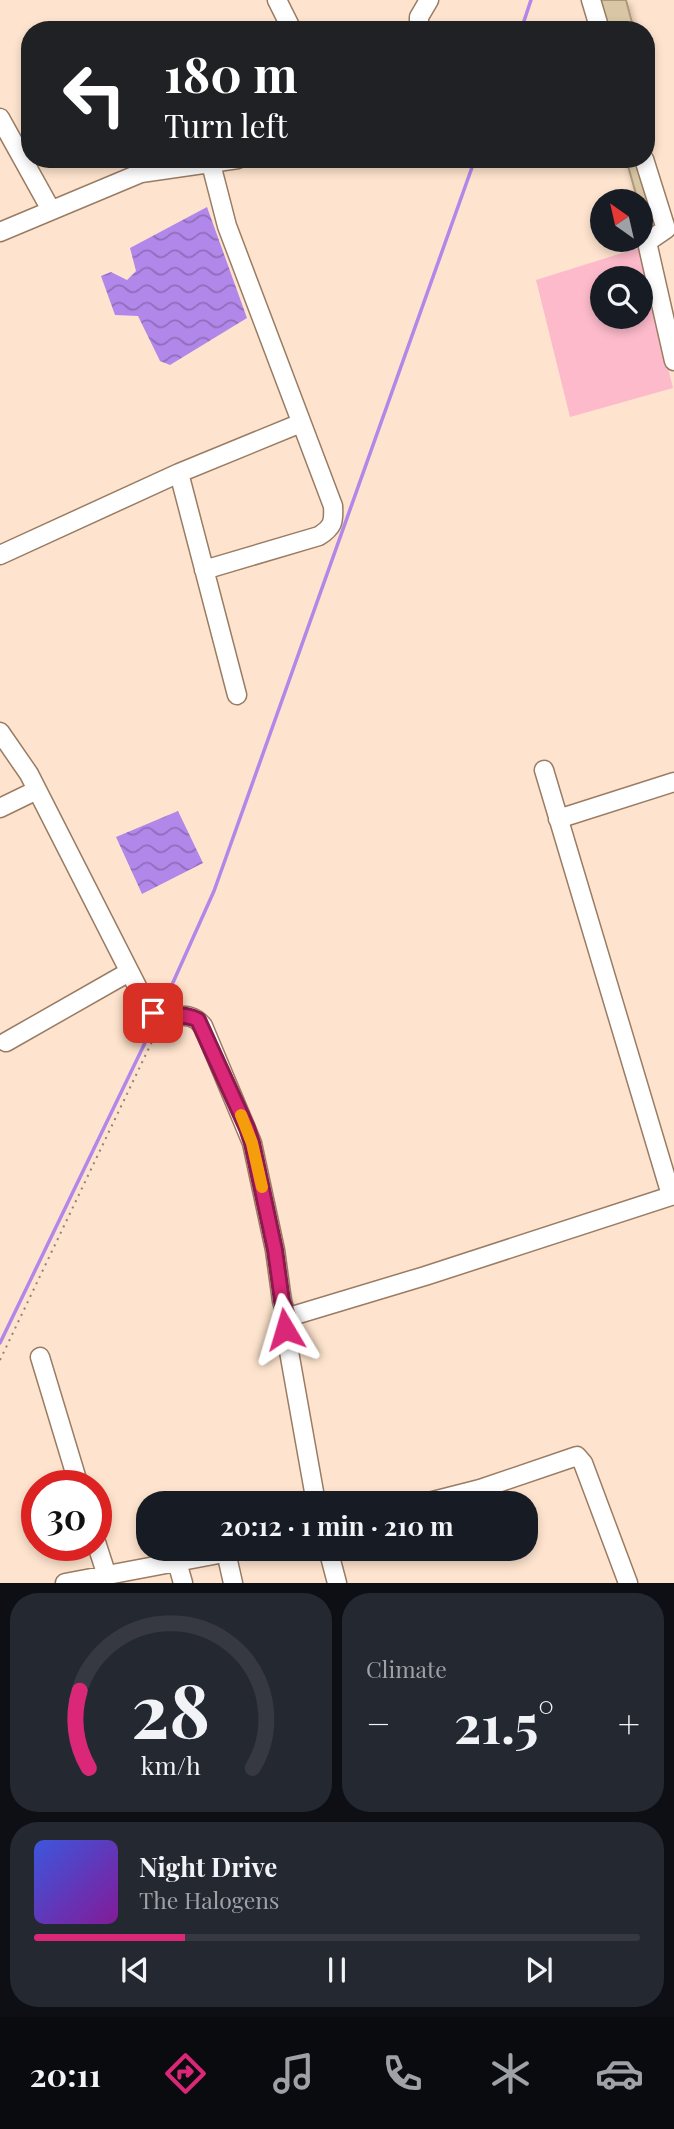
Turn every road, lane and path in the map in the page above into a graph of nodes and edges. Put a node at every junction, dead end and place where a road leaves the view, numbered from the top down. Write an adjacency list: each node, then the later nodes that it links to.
1 (277, 0): 4 (street)
2 (429, 0): 5 (street)
3 (591, 0): 6 (street)
4 (288, 21)
5 (419, 21)
6 (597, 21)
7 (0, 118): 8 (street)
8 (21, 156)
9 (28, 168): 13 (street)
10 (176, 168): 13 (street)
11 (212, 168): 16 (street)
12 (647, 168): 15 (street)
13 (51, 210): 14 (street)
14 (0, 232)
15 (674, 361)
16 (300, 423): 17 (street); 19 (street)
17 (180, 473): 18 (street); 19 (street)
18 (0, 555)
19 (204, 570): 20 (street)
20 (237, 695)
21 (0, 732): 24 (street)
22 (544, 771): 26 (street)
23 (674, 782): 26 (street)
24 (37, 790): 25 (street); 27 (street)
25 (0, 808)
26 (558, 819): 30 (street)
27 (129, 972): 28 (street); 29 (street)
28 (160, 1015): 31 (street); 33 (path)
29 (6, 1042)
30 (673, 1195): 31 (street)
31 (288, 1319): 35 (street)
32 (40, 1357): 34 (street)
33 (0, 1360)
34 (74, 1470)
35 (314, 1491)
36 (472, 1491): 47 (street)
37 (102, 1561): 42 (street)
38 (182, 1561): 41 (street)
39 (228, 1561): 45 (street)
40 (331, 1561): 46 (street)
41 (177, 1562): 42 (street); 44 (street)
42 (107, 1576): 43 (street)
43 (65, 1583)
44 (183, 1583)
45 (233, 1583)
46 (337, 1583)
47 (628, 1583)

